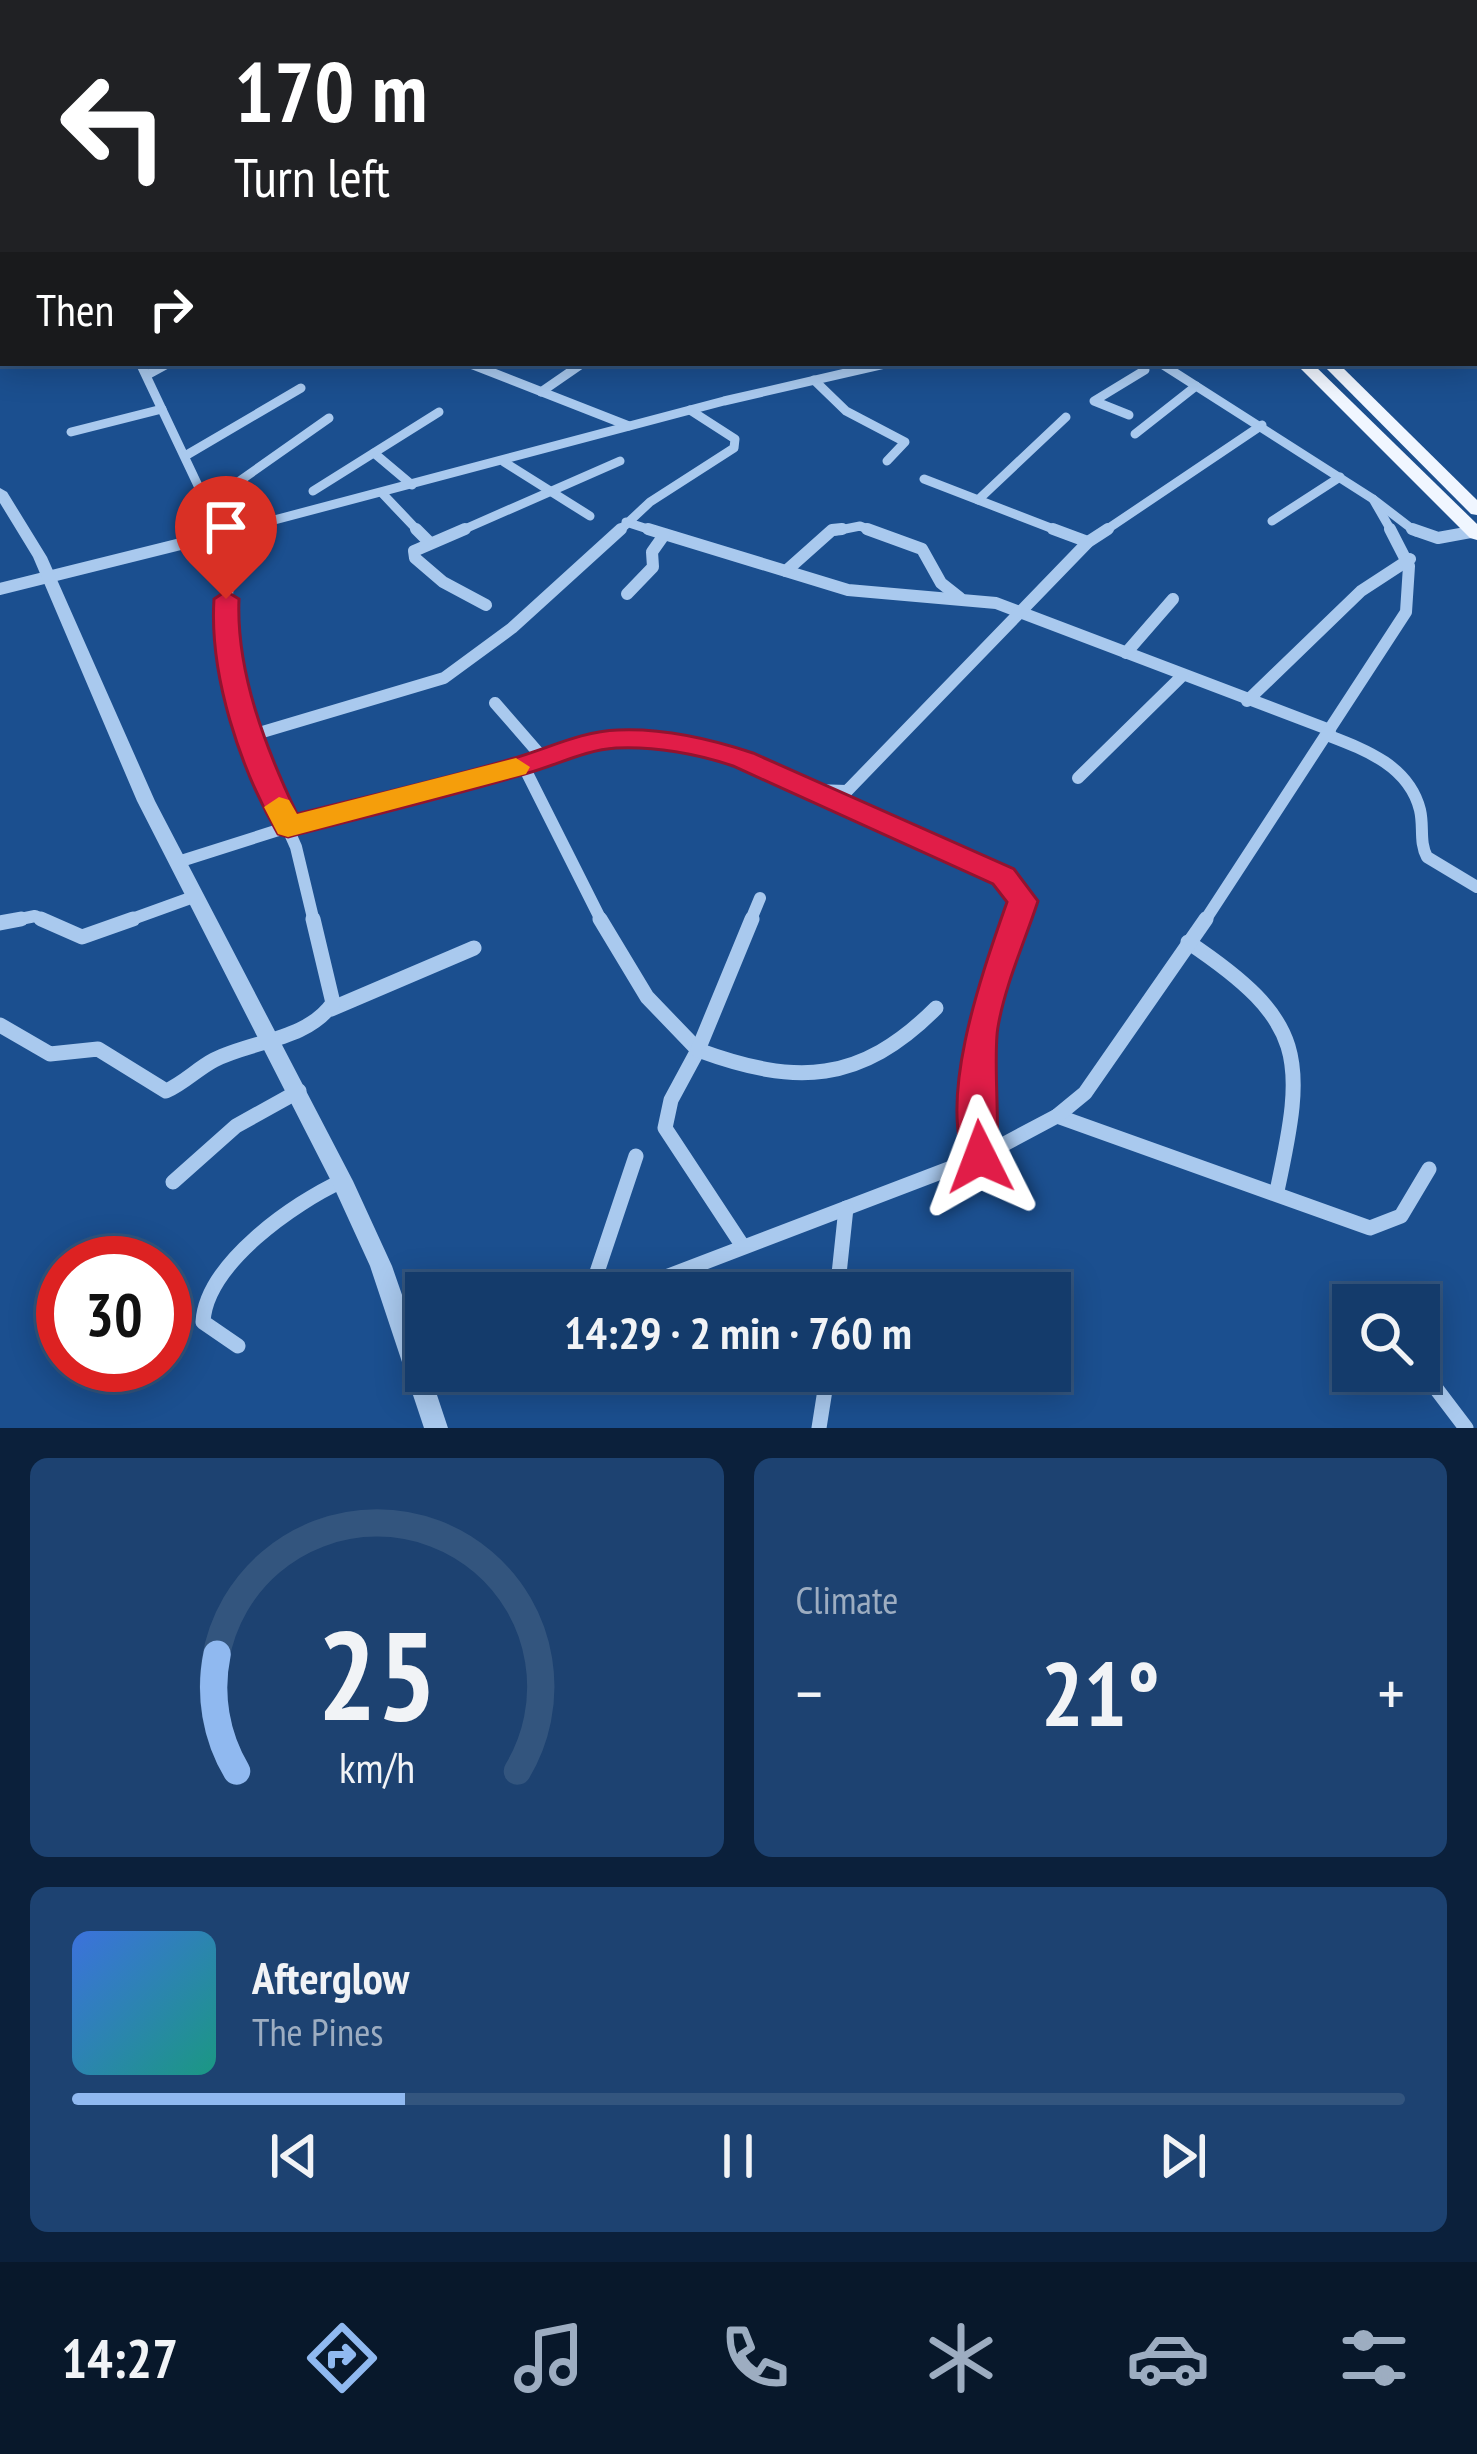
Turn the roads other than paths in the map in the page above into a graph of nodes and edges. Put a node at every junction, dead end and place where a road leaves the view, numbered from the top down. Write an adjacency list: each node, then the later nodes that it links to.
1 (142, 366): 10 (street)
2 (164, 366): 10 (street)
3 (476, 366): 14 (street)
4 (580, 366): 14 (street)
5 (876, 366): 11 (street)
6 (1142, 366): 18 (street)
7 (1165, 366): 12 (street)
8 (1306, 366): 44 (main road)
9 (1332, 366): 40 (main road)
10 (147, 375): 15 (street)
11 (814, 380): 16 (street); 28 (street)
12 (1196, 386): 21 (street); 24 (street)
13 (301, 388): 26 (street)
14 (541, 392): 22 (street)
15 (163, 409): 23 (street); 26 (street)
16 (690, 410): 22 (street); 43 (street)
17 (440, 412): 25 (street)
18 (1129, 416)
19 (329, 418): 39 (street)
20 (1066, 418): 38 (street)
21 (1262, 425): 30 (street); 48 (street)
22 (629, 427): 29 (street)
23 (71, 432)
24 (1135, 434)
25 (374, 453): 32 (street); 33 (street)
26 (185, 457): 39 (street)
27 (620, 460): 36 (street)
28 (887, 461)
29 (504, 462): 32 (street); 36 (street)
30 (1340, 477): 37 (street); 42 (street)
31 (924, 479): 38 (street)
32 (412, 485): 35 (street)
33 (314, 491)
34 (0, 492): 51 (street)
35 (382, 493): 45 (street); 47 (street)
36 (549, 493): 41 (street); 47 (street)
37 (1373, 499): 44 (street); 49 (street)
38 (978, 500): 48 (street)
39 (207, 504): 45 (street)
40 (1474, 506)
41 (590, 516)
42 (1272, 521)
43 (626, 522): 46 (street); 63 (street)
44 (1476, 532)
45 (221, 534): 51 (street); 63 (street)
46 (664, 535): 50 (street); 53 (street)
47 (429, 542): 56 (street)
48 (1088, 542): 57 (street)
49 (1410, 559): 60 (street); 62 (street)
50 (786, 571): 54 (street); 54 (street)
51 (47, 578): 52 (street); 69 (street)
52 (0, 589)
53 (627, 594)
54 (961, 598): 57 (street)
55 (1173, 599): 58 (street)
56 (486, 605)
57 (1021, 612): 58 (street); 67 (street)
58 (1126, 653): 59 (street)
59 (1183, 675): 60 (street); 66 (street)
60 (1247, 701): 62 (street)
61 (495, 703): 64 (street)
62 (1329, 732): 70 (street); 74 (street)
63 (252, 735): 68 (street)
64 (542, 757): 65 (street); 67 (street)
65 (523, 765): 68 (street); 80 (street)
66 (1078, 778)
67 (825, 793): 84 (street)
68 (288, 827): 69 (street); 77 (street)
69 (178, 862): 71 (street)
70 (1477, 887)
71 (196, 896): 73 (street); 79 (street)
72 (760, 898): 80 (street)
73 (0, 923)
74 (1188, 942): 82 (street); 88 (street)
75 (474, 948): 77 (street)
76 (936, 1008): 80 (street)
77 (332, 1009): 79 (street)
78 (0, 1025): 79 (street)
79 (272, 1038): 81 (street)
80 (698, 1050): 90 (street)
81 (298, 1091): 86 (street); 87 (street)
82 (1058, 1115): 84 (street); 88 (street)
83 (636, 1156): 91 (street)
84 (980, 1157): 89 (street)
85 (1429, 1168): 88 (street)
86 (342, 1180): 94 (street); 95 (street)
87 (173, 1182)
88 (1277, 1191)
89 (846, 1208): 90 (street); 93 (street)
90 (742, 1246): 92 (street)
91 (597, 1272)
92 (677, 1272)
93 (839, 1272)
94 (405, 1334)
95 (238, 1346)
96 (425, 1392): 99 (street)
97 (825, 1392): 100 (street)
98 (1439, 1392): 101 (street)
99 (436, 1428)
100 (820, 1428)
101 (1466, 1428)

